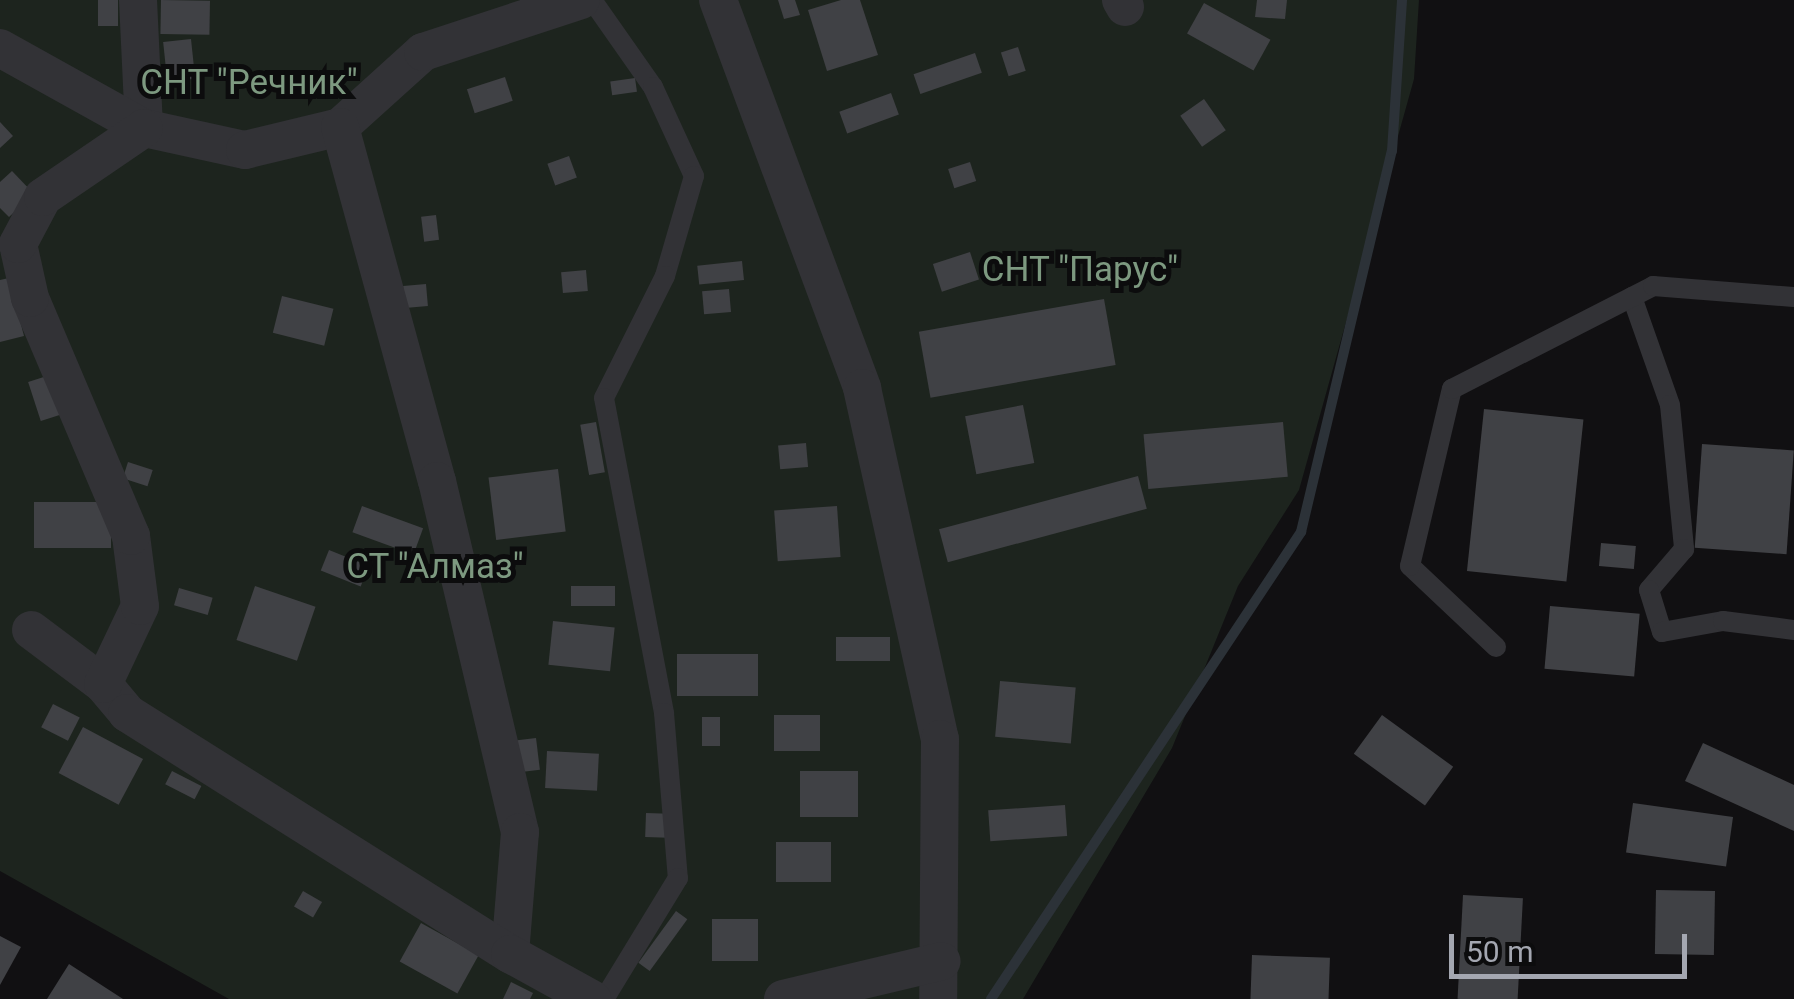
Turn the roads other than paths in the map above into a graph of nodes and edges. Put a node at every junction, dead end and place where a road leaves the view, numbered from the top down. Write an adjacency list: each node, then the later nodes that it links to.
1 (138, 0): 7 (street)
2 (581, 0): 6 (street)
3 (592, 0): 18 (lane)
4 (718, 0): 16 (street)
5 (0, 48): 7 (street)
6 (340, 127): 7 (street); 15 (street)
7 (144, 128): 8 (street)
8 (9, 245): 14 (street)
9 (1632, 297): 10 (lane); 12 (lane); 13 (lane)
10 (1794, 297)
11 (31, 630): 14 (street)
12 (1794, 630)
13 (1496, 646)
14 (104, 684): 15 (street)
15 (510, 954): 17 (street)
16 (942, 961): 19 (street); 20 (street)
17 (592, 999)
18 (604, 999)
19 (783, 999)
20 (938, 999)

